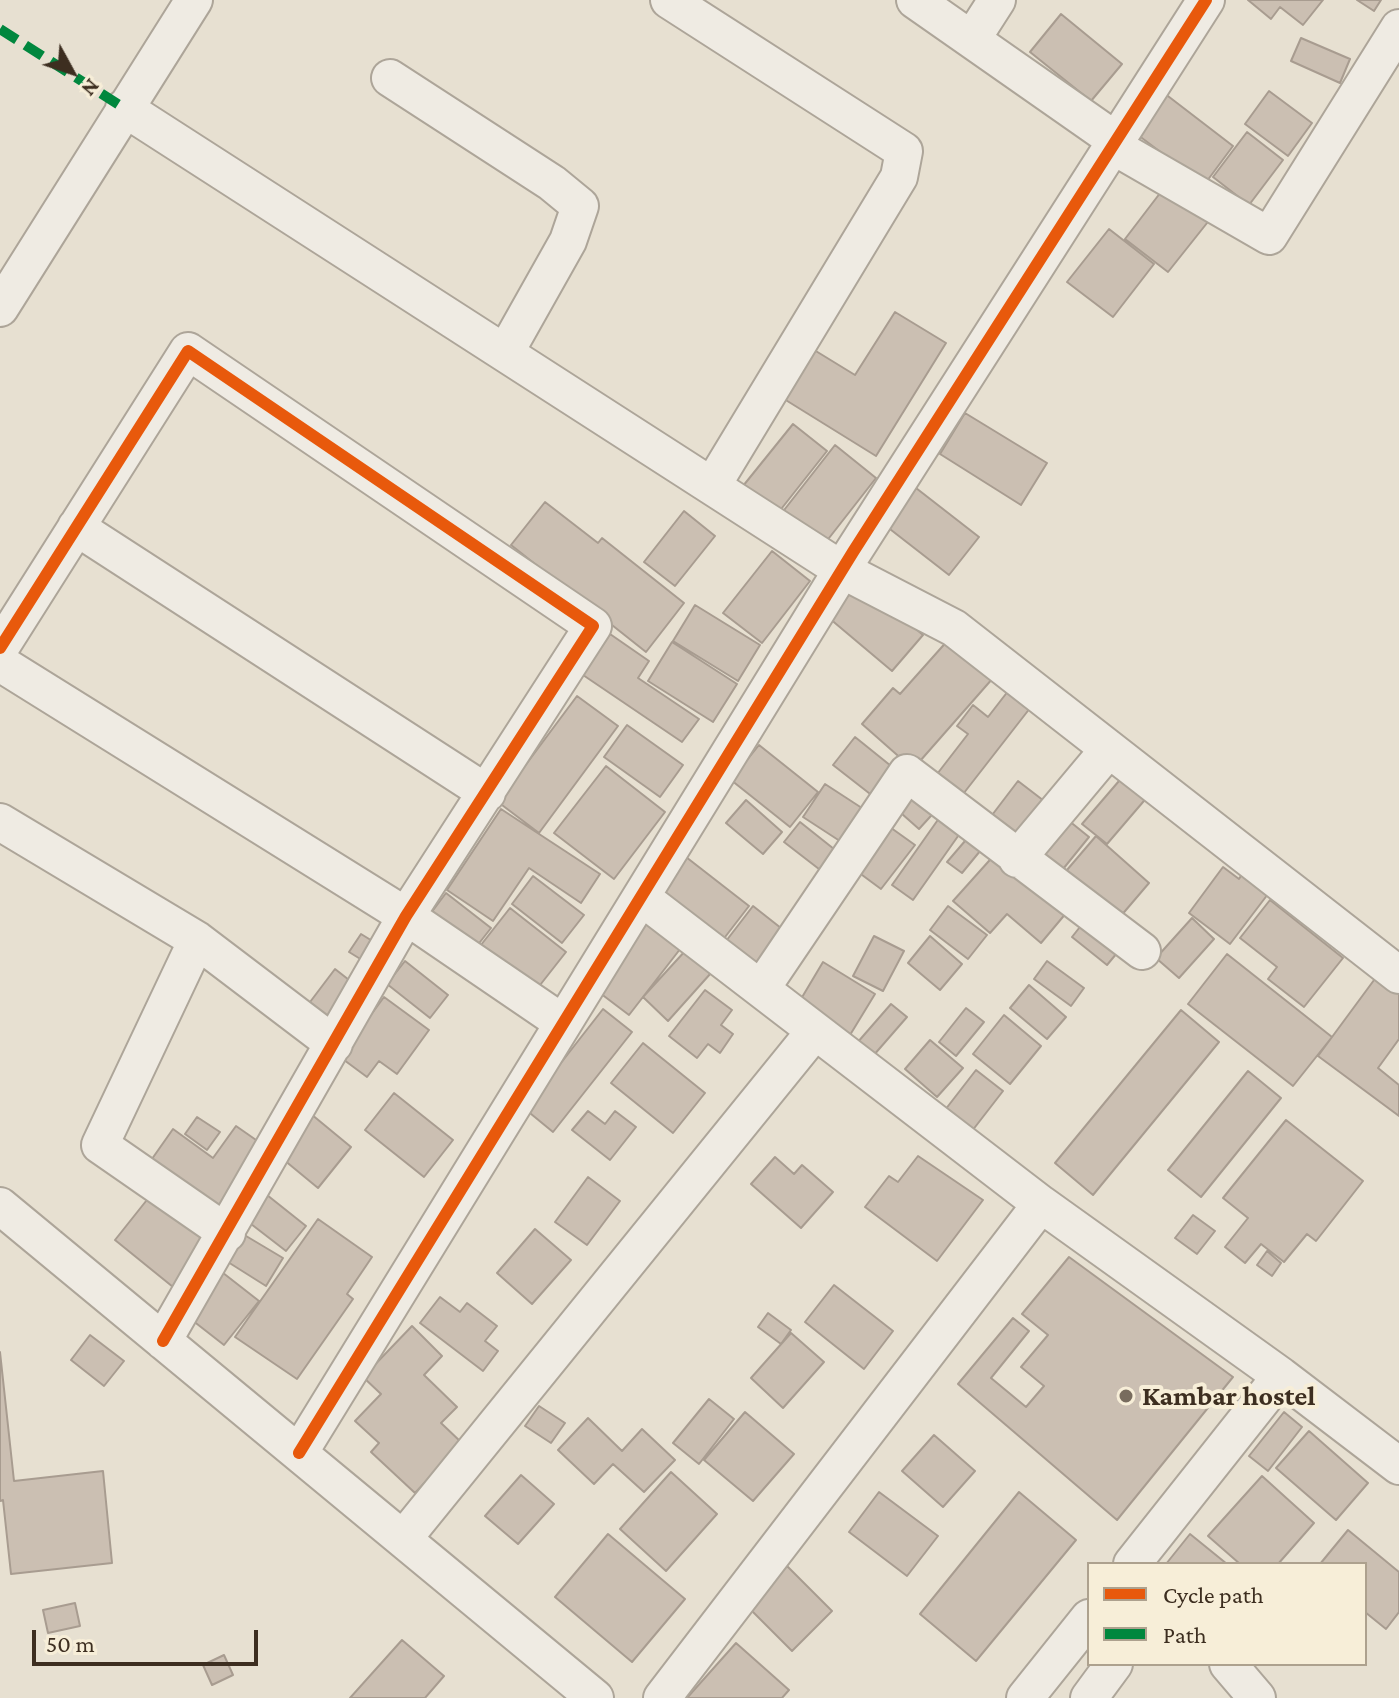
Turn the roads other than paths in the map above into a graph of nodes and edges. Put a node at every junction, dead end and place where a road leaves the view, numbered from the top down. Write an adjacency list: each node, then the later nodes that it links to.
1 (194, 0): 9 (street)
2 (669, 0): 13 (street)
3 (915, 0): 7 (street)
4 (997, 0): 7 (street)
5 (1192, 4): 10 (street)
6 (1399, 28): 10 (street)
7 (972, 39): 10 (street)
8 (390, 78): 12 (street)
9 (124, 108): 11 (street); 12 (street)
10 (1116, 144): 15 (street)
11 (0, 308)
12 (505, 353): 13 (street)
13 (712, 486): 15 (street)
14 (76, 527): 16 (street); 19 (street); 19 (street)
15 (842, 570): 18 (street); 22 (street)
16 (0, 648)
17 (0, 663): 23 (street)
18 (1109, 749): 21 (street); 26 (street)
19 (487, 793): 23 (street)
20 (0, 822): 24 (street)
21 (1017, 859): 25 (street); 27 (street)
22 (641, 897): 27 (street); 28 (street)
23 (406, 916): 28 (street); 30 (street)
24 (197, 940): 30 (street); 33 (street)
25 (1142, 951)
26 (1399, 975)
27 (761, 989): 29 (street)
28 (563, 1023): 36 (street)
29 (815, 1031): 31 (street); 38 (street)
30 (334, 1044): 33 (street)
31 (1041, 1204): 35 (street); 44 (street)
32 (0, 1206): 34 (street)
33 (227, 1233): 34 (street)
34 (163, 1341): 36 (street)
35 (1281, 1376): 37 (street); 39 (street)
36 (299, 1453): 38 (street)
37 (1399, 1466)
38 (403, 1539): 43 (street)
39 (1134, 1562)
40 (1087, 1620): 45 (street)
41 (1113, 1666): 46 (street)
42 (1230, 1666): 47 (street)
43 (595, 1698)
44 (662, 1698)
45 (1025, 1698)
46 (1089, 1698)
47 (1257, 1698)

